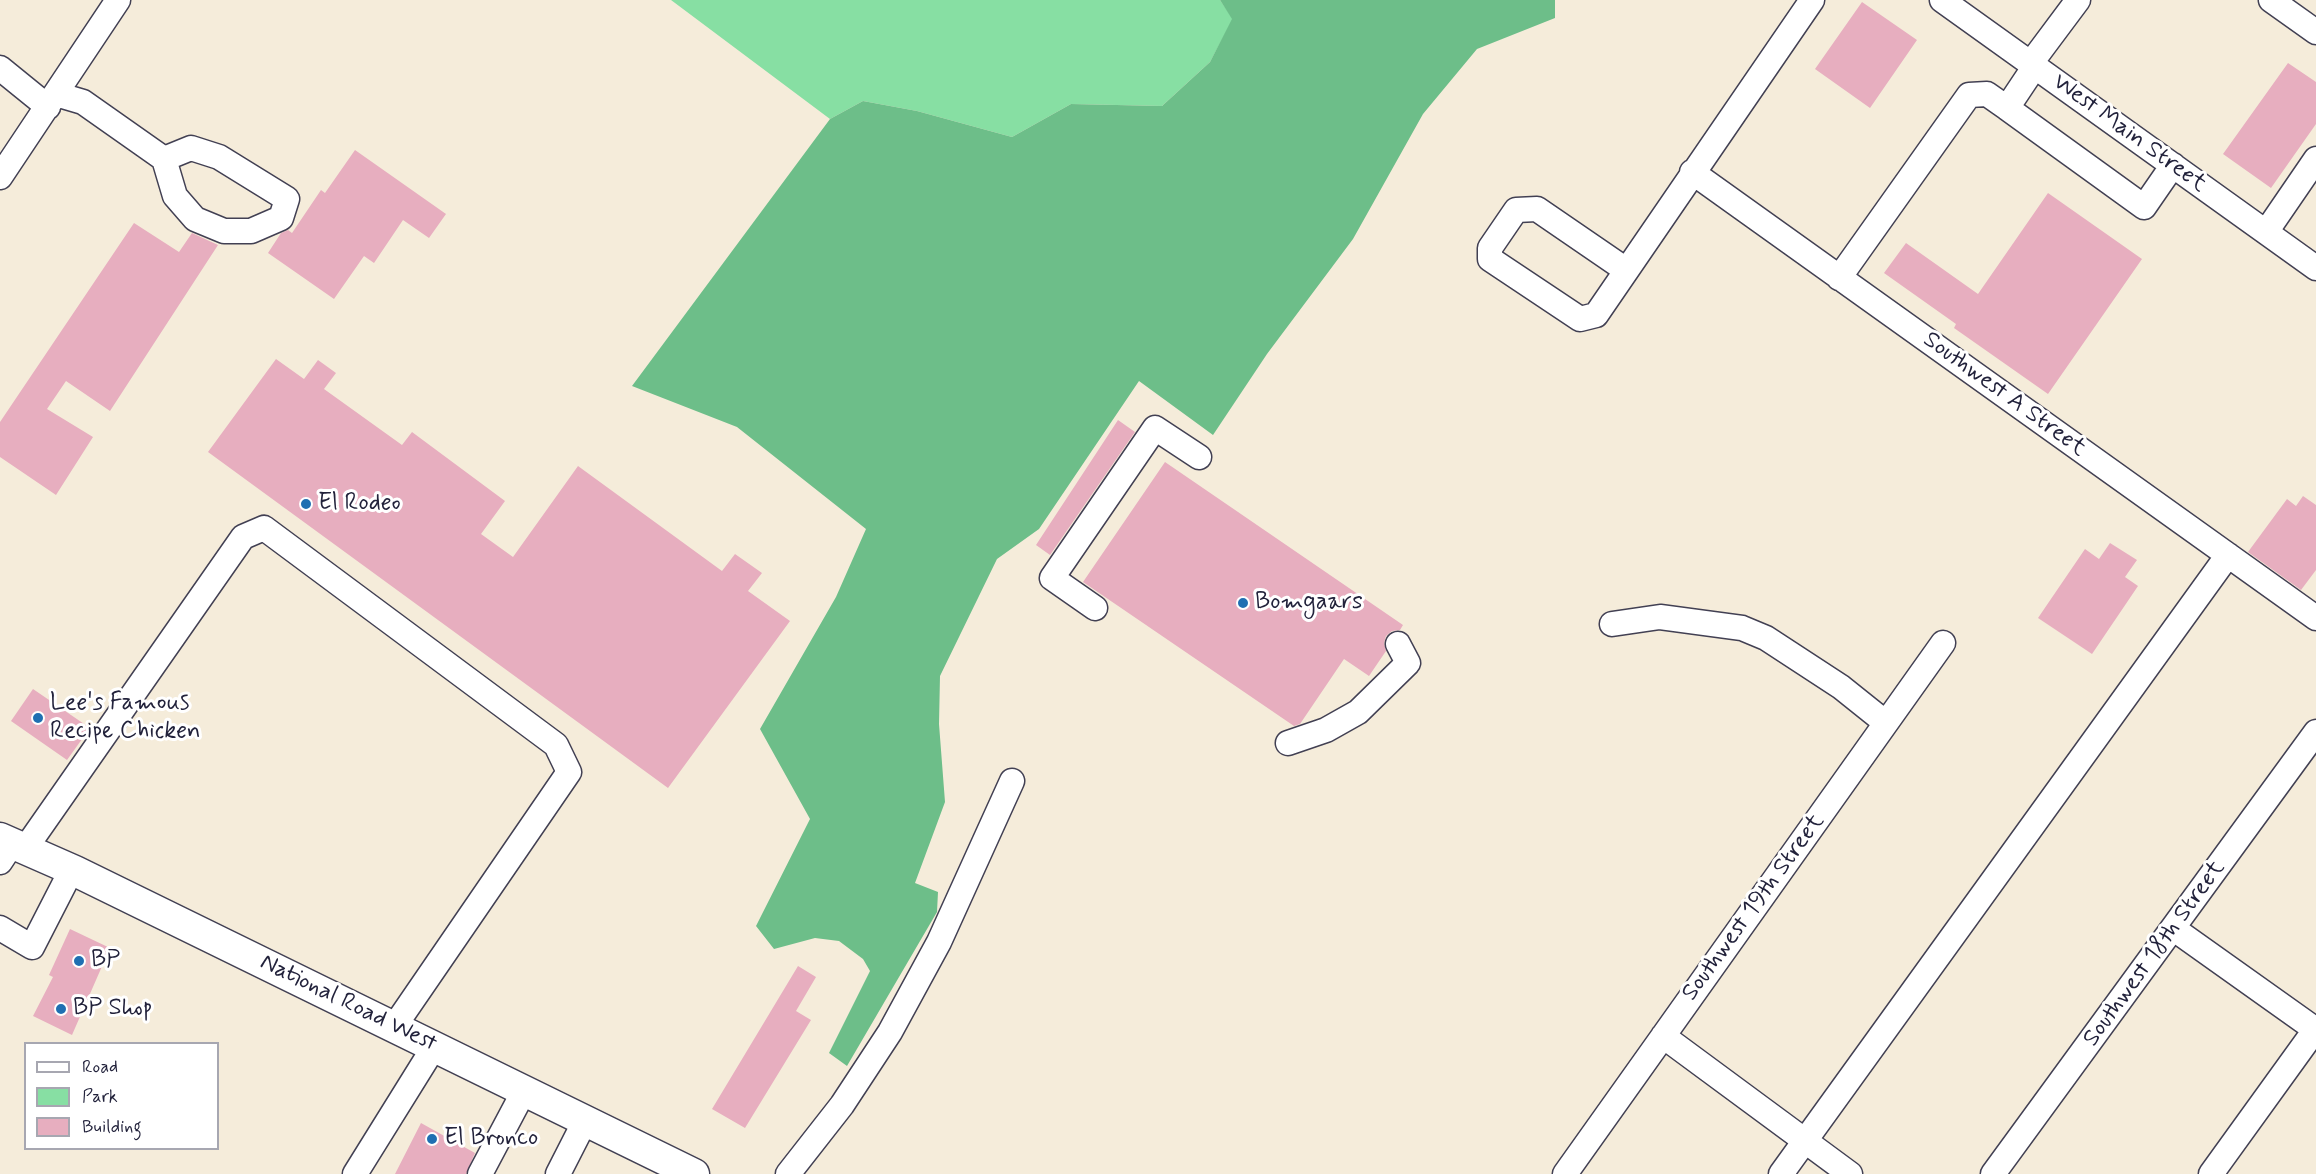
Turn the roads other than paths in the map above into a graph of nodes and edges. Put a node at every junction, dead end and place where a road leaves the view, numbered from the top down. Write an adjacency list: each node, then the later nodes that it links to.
1 (118, 0): 9 (street)
2 (1812, 0): 14 (street)
3 (1942, 0): 7 (street, West Main Street)
4 (2078, 0): 7 (street)
5 (2271, 0): 6 (street)
6 (2316, 32)
7 (2033, 65): 10 (street); 13 (street, West Main Street)
8 (0, 68): 9 (street)
9 (52, 101): 11 (street); 15 (street)
10 (2007, 108): 13 (street); 19 (street)
11 (164, 159): 11 (street)
12 (2316, 159): 16 (street)
13 (2173, 165): 16 (street, West Main Street)
14 (1692, 172): 18 (street); 19 (street, Southwest A Street)
15 (0, 177)
16 (2266, 232): 17 (street, West Main Street)
17 (2316, 268)
18 (1626, 270): 18 (street)
19 (1839, 278): 21 (street, Southwest A Street)
20 (1199, 457): 22 (street)
21 (2228, 555): 23 (street, Southwest A Street); 41 (street)
22 (1095, 609)
23 (2316, 618)
24 (1612, 624): 27 (street)
25 (1943, 643): 27 (street, Southwest 19th Street)
26 (1398, 644): 29 (street)
27 (1886, 723): 37 (street, Southwest 19th Street)
28 (2316, 732): 34 (street, Southwest 18th Street)
29 (1288, 743)
30 (1012, 781): 46 (street)
31 (9, 848): 32 (main road, National Road West); 35 (street)
32 (72, 869): 33 (street); 35 (main road, National Road West)
33 (0, 928)
34 (2174, 929): 36 (street); 50 (street, Southwest 18th Street)
35 (394, 1027): 38 (main road, National Road West)
36 (2315, 1030): 51 (street)
37 (1663, 1036): 41 (street); 47 (street, Southwest 19th Street)
38 (434, 1047): 39 (main road, National Road West); 42 (street)
39 (524, 1091): 40 (main road, National Road West); 43 (street)
40 (585, 1121): 44 (street); 45 (main road, National Road West)
41 (1805, 1141): 48 (street); 49 (street)
42 (355, 1174)
43 (480, 1174)
44 (558, 1174)
45 (694, 1174)
46 (788, 1174)
47 (1565, 1174)
48 (1780, 1174)
49 (1850, 1174)
50 (1993, 1174)
51 (2211, 1174)

